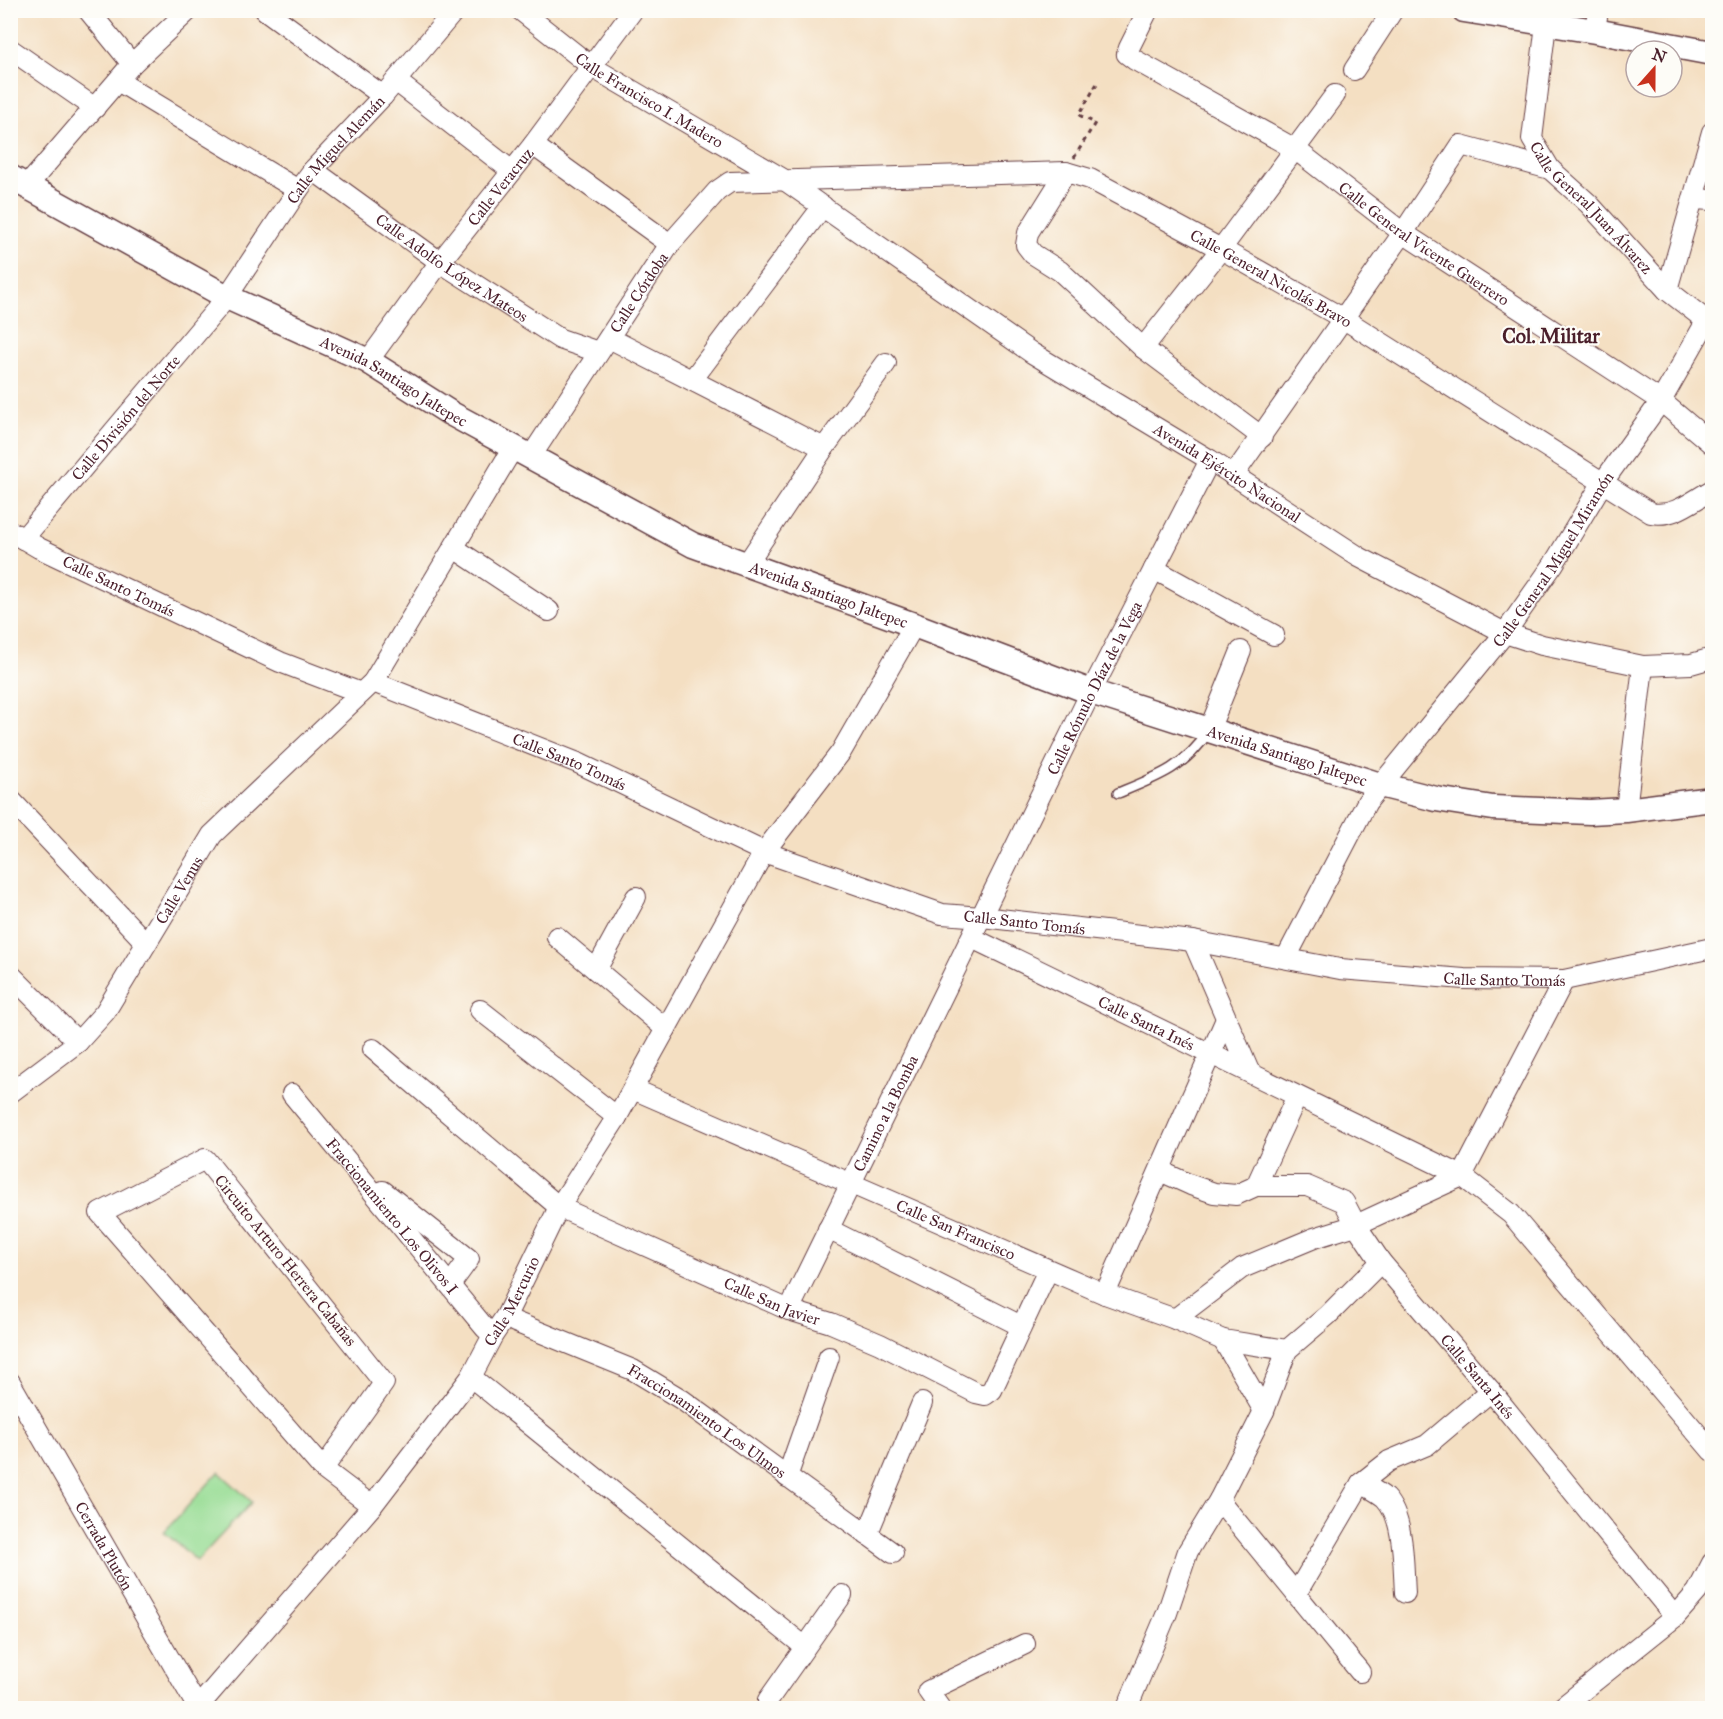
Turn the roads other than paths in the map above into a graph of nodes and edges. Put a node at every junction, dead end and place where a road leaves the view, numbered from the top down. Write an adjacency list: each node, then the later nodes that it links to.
1 (88, 10): 14 (street)
2 (189, 10): 14 (street)
3 (265, 10): 18 (street)
4 (520, 10): 15 (street, Calle Francisco I. Madero)
5 (633, 10): 15 (street, Calle Veracruz)
6 (1148, 10): 23 (street, Calle General Vicente Guerrero)
7 (1393, 10): 16 (street)
8 (1476, 12): 11 (street)
9 (448, 13): 18 (street, Calle Miguel Alemán)
10 (1597, 21): 11 (street); 13 (street)
11 (1546, 24): 24 (street, Calle General Juan Álvarez)
12 (10, 49): 20 (street)
13 (1713, 53)
14 (132, 64): 17 (street)
15 (592, 67): 22 (street, Calle Veracruz); 28 (street, Calle Francisco I. Madero)
16 (1354, 70)
17 (118, 81): 20 (street); 30 (street)
18 (389, 88): 25 (street, Calle Miguel Alemán); 26 (street)
19 (1335, 95): 23 (street)
20 (95, 108): 29 (street)
21 (1713, 132): 31 (street)
22 (532, 145): 26 (street, Calle Veracruz); 34 (street)
23 (1295, 149): 33 (street, Calle General Vicente Guerrero); 35 (street)
24 (1550, 170): 33 (street); 37 (street, Calle General Juan Álvarez)
25 (313, 171): 30 (street, Calle Miguel Alemán); 36 (street, Calle Adolfo López Mateos)
26 (512, 171): 36 (street, Calle Veracruz)
27 (1066, 172): 28 (street, Calle General Nicolás Bravo); 35 (street, Calle General Nicolás Bravo); 42 (street)
28 (783, 179): 32 (street, Avenida Ejército Nacional); 34 (street, Calle Córdoba)
29 (15, 180): 38 (street, Avenida Santiago Jaltepec)
30 (298, 190): 38 (street, Calle Miguel Alemán)
31 (1703, 200): 37 (street)
32 (822, 206): 45 (street); 51 (street, Avenida Ejército Nacional)
33 (1403, 233): 39 (street); 46 (street, Calle General Vicente Guerrero)
34 (670, 244): 41 (street, Calle Córdoba)
35 (1221, 249): 39 (street, Calle General Nicolás Bravo); 42 (street)
36 (440, 262): 41 (street, Calle Adolfo López Mateos); 43 (street, Calle Veracruz)
37 (1667, 290): 40 (street, Calle General Juan Álvarez)
38 (227, 297): 43 (street, Avenida Santiago Jaltepec); 55 (street, Calle División del Norte)
39 (1344, 319): 47 (street); 53 (street, Calle General Nicolás Bravo)
40 (1710, 323): 46 (street, Calle General Miguel Miramón)
41 (604, 345): 45 (street, Calle Adolfo López Mateos); 50 (street, Calle Córdoba)
42 (1143, 348): 47 (street)
43 (368, 362): 50 (street, Avenida Santiago Jaltepec)
44 (886, 363): 49 (street)
45 (692, 380): 49 (street, Calle Adolfo López Mateos)
46 (1661, 400): 48 (street, Calle General Vicente Guerrero); 53 (street, Calle General Miguel Miramón)
47 (1262, 436): 52 (street)
48 (1713, 444)
49 (824, 448): 57 (street)
50 (522, 453): 56 (street, Calle Córdoba); 57 (street, Avenida Santiago Jaltepec)
51 (1210, 460): 52 (street, Avenida Ejército Nacional); 58 (street, Calle Rómulo Díaz de la Vega)
52 (1233, 476): 61 (street, Avenida Ejército Nacional)
53 (1603, 482): 54 (street, Calle General Nicolás Bravo); 61 (street, Calle General Miguel Miramón)
54 (1713, 489)
55 (17, 535): 66 (street, Calle Santo Tomás)
56 (454, 548): 59 (street); 66 (street, Calle Córdoba)
57 (746, 565): 60 (street, Avenida Santiago Jaltepec)
58 (1154, 569): 62 (street); 67 (street, Calle Rómulo Díaz de la Vega)
59 (549, 611)
60 (914, 625): 67 (street, Avenida Santiago Jaltepec); 74 (street, Calle Mercurio)
61 (1505, 633): 65 (street, Avenida Ejército Nacional); 69 (street, Calle General Miguel Miramón)
62 (1274, 635)
63 (1241, 651): 68 (street)
64 (1713, 658): 65 (street, Avenida Ejército Nacional)
65 (1643, 666): 73 (street)
66 (367, 688): 74 (street, Calle Santo Tomás); 80 (street, Calle Venus)
67 (1091, 692): 68 (street, Avenida Santiago Jaltepec); 76 (street, Calle Rómulo Díaz de la Vega)
68 (1209, 730): 69 (street, Avenida Santiago Jaltepec); 70 (lane)
69 (1380, 785): 73 (street, Avenida Santiago Jaltepec); 82 (street, Calle General Miguel Miramón)
70 (1118, 794)
71 (10, 799): 80 (street)
72 (1713, 799): 73 (street, Avenida Santiago Jaltepec)
73 (1626, 810)
74 (764, 852): 76 (street, Calle Santo Tomás); 88 (street, Calle Mercurio)
75 (636, 897): 83 (street)
76 (982, 916): 78 (street, Camino a la Bomba); 79 (street, Calle Santo Tomás)
77 (557, 937): 83 (street)
78 (972, 938): 91 (street, Calle Santa Inés); 101 (street, Camino a la Bomba)
79 (1193, 940): 82 (street, Calle Santo Tomás); 87 (street)
80 (146, 943): 89 (street, Calle Venus)
81 (1713, 948): 85 (street, Calle Santo Tomás)
82 (1286, 957): 85 (street, Calle Santo Tomás)
83 (596, 970): 88 (street)
84 (10, 974): 89 (street)
85 (1564, 980): 100 (street)
86 (480, 1010): 97 (street)
87 (1226, 1019): 91 (street); 92 (street)
88 (666, 1029): 93 (street, Calle Mercurio)
89 (78, 1042): 94 (street, Calle Venus)
90 (373, 1049): 103 (street, Calle San Javier)
91 (1210, 1054): 92 (street, Calle Santa Inés); 99 (street)
92 (1249, 1071): 96 (street, Calle Santa Inés)
93 (633, 1089): 97 (street, Calle Mercurio); 101 (street, Calle San Francisco)
94 (10, 1093)
95 (292, 1094): 98 (street, Fraccionamiento Los Olivos I)
96 (1297, 1096): 100 (street, Calle Santa Inés); 102 (street)
97 (617, 1117): 103 (street, Calle Mercurio)
98 (353, 1167): 108 (street, Fraccionamiento Los Olivos I); 108 (street)
99 (1160, 1171): 102 (street, Calle Santa Inés); 109 (street)
100 (1462, 1176): 104 (street); 123 (street, Calle Santa Inés)
101 (851, 1184): 105 (street, Camino a la Bomba); 107 (street, Calle San Francisco)
102 (1256, 1186): 104 (street, Calle Santa Inés)
103 (559, 1208): 110 (street, Calle San Javier); 111 (street, Calle Mercurio)
104 (1356, 1225): 106 (street, Calle Santa Inés); 112 (street)
105 (828, 1229): 110 (street, Camino a la Bomba); 113 (street)
106 (1381, 1262): 116 (street); 120 (street, Calle Santa Inés)
107 (1048, 1270): 109 (street, Calle San Francisco); 113 (street)
108 (450, 1285): 114 (street, Fraccionamiento Los Olivos I)
109 (1106, 1294): 112 (street, Calle San Francisco)
110 (789, 1310): 113 (street, Calle San Javier)
111 (506, 1316): 114 (street, Calle Mercurio); 125 (street, Fraccionamiento Los Ulmos)
112 (1175, 1319): 115 (street, Calle San Francisco)
113 (1021, 1326)
114 (493, 1335): 118 (street, Calle Mercurio)
115 (1223, 1340): 116 (street, Calle San Francisco); 122 (street)
116 (1287, 1350): 122 (street)
117 (829, 1358): 125 (street)
118 (471, 1377): 128 (street, Calle Mercurio); 137 (street)
119 (10, 1382): 140 (street, Cerrada Plutón)
120 (1491, 1391): 126 (street); 135 (street, Calle Santa Inés)
121 (922, 1403): 129 (street)
122 (1264, 1411): 127 (street)
123 (1713, 1451)
124 (323, 1469): 124 (street, Circuito Arturo Herrera Cabañas); 128 (street, Circuito Arturo Herrera Cabañas)
125 (787, 1477): 129 (street, Fraccionamiento Los Ulmos)
126 (1361, 1483): 132 (street); 134 (street)
127 (1219, 1500): 134 (street); 142 (street)
128 (372, 1506): 140 (street, Calle Mercurio)
129 (867, 1535): 130 (street, Fraccionamiento Los Ulmos)
130 (893, 1553)
131 (1713, 1563): 135 (street)
132 (1405, 1593)
133 (842, 1594): 137 (street)
134 (1296, 1594): 138 (street)
135 (1675, 1617): 143 (street)
136 (1025, 1644): 141 (street)
137 (805, 1647): 139 (street)
138 (1360, 1672)
139 (768, 1700)
140 (198, 1708)
141 (940, 1708)
142 (1127, 1708)
143 (1561, 1708)

